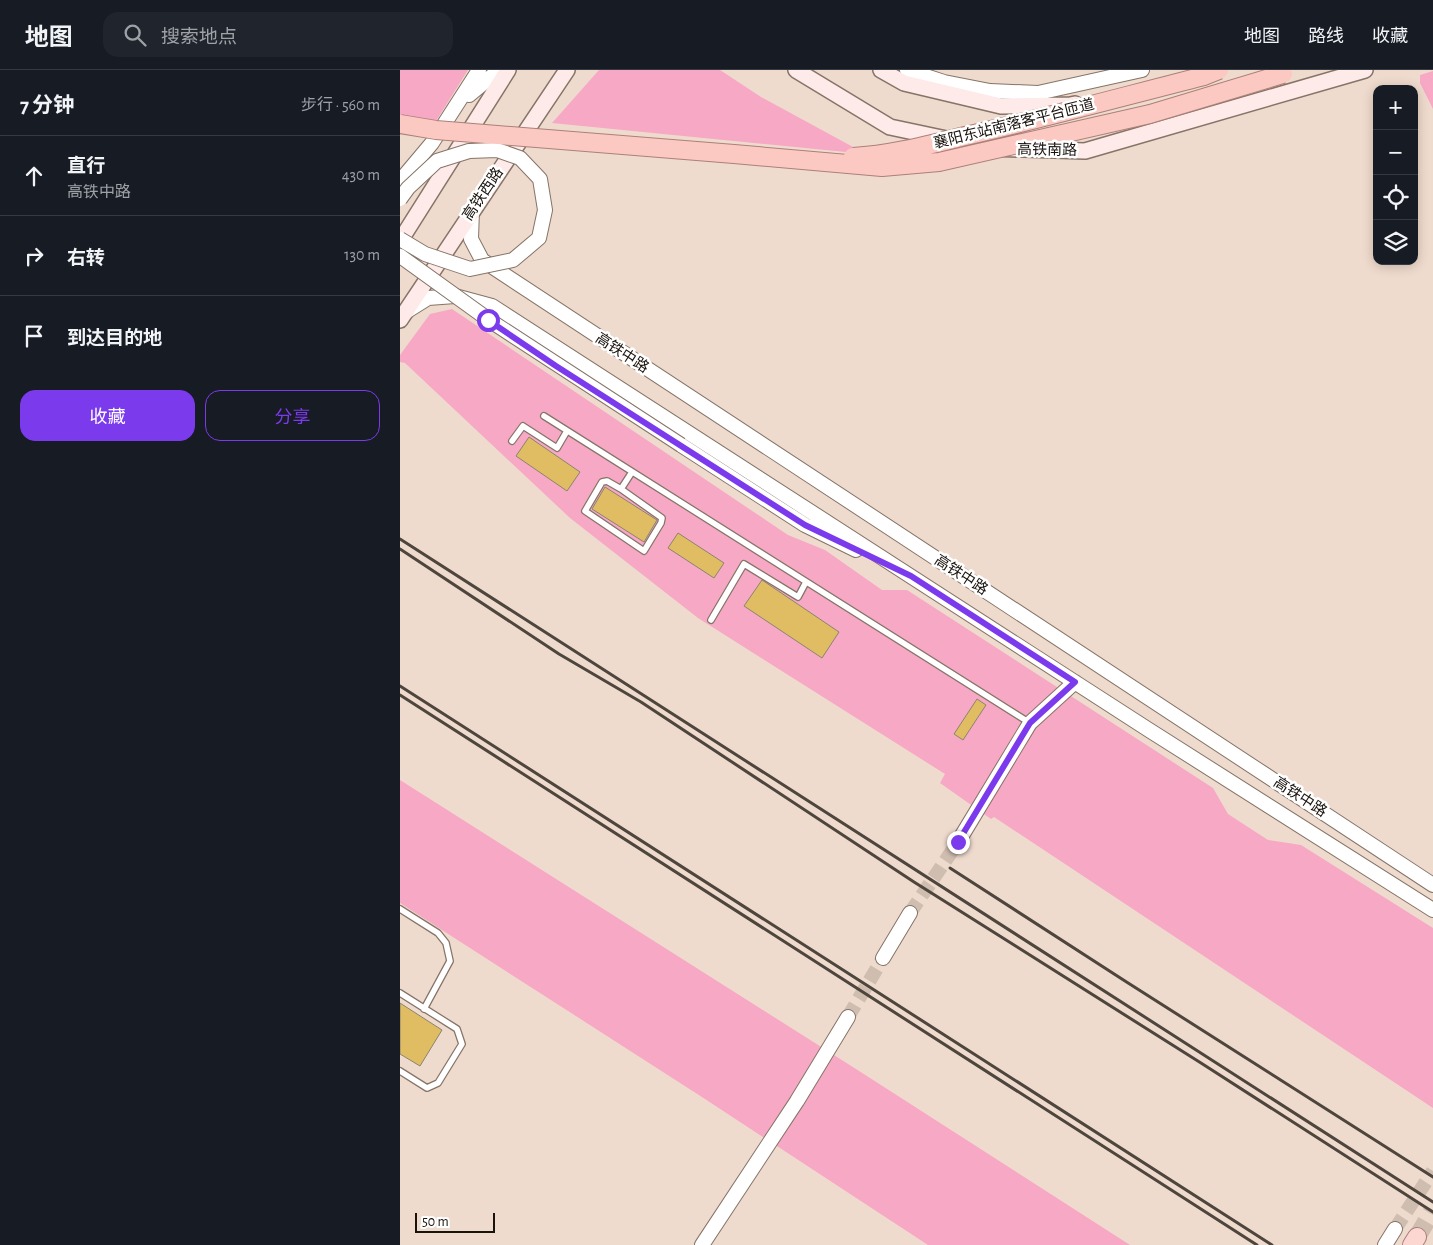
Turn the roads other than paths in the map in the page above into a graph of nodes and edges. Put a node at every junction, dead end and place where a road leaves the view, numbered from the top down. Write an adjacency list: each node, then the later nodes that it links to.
1 (479, 70): 13 (street)
2 (499, 70): 13 (street)
3 (508, 70): 19 (main road)
4 (567, 70): 18 (main road, 高铁西路)
5 (796, 70): 11 (main road, 高铁南路)
6 (881, 70): 9 (main road)
7 (907, 70): 8 (street)
8 (1142, 70)
9 (1210, 70)
10 (1220, 70): 15 (highway, 襄阳东站南落客平台匝道, bridge)
11 (1365, 70)
12 (1283, 74): 15 (highway, bridge)
13 (451, 114): 16 (street)
14 (400, 124): 15 (highway, bridge)
15 (805, 160)
16 (400, 181)
17 (400, 199): 19 (street, bridge)
18 (472, 210): 21 (main road, 高铁西路); 33 (street, 高铁中路)
19 (400, 240)
20 (400, 256): 27 (street, 高铁中路, bridge)
21 (402, 316): 27 (street, 高铁中路)
22 (544, 416): 23 (lane)
23 (567, 431): 24 (lane); 25 (lane)
24 (512, 441)
25 (632, 472): 26 (lane); 28 (lane)
26 (621, 489): 26 (lane)
27 (911, 576): 30 (street, 高铁中路)
28 (806, 582): 29 (lane); 31 (lane)
29 (711, 620)
30 (1075, 682): 31 (street); 35 (street, 高铁中路)
31 (1030, 723): 32 (street)
32 (958, 842)
33 (1433, 885)
34 (400, 909): 39 (lane)
35 (1433, 910)
36 (910, 913): 37 (street)
37 (884, 958)
38 (400, 993): 39 (lane)
39 (424, 1009): 41 (lane)
40 (848, 1017): 43 (street)
41 (400, 1071)
42 (1395, 1229): 44 (street)
43 (702, 1245)
44 (1385, 1245)

